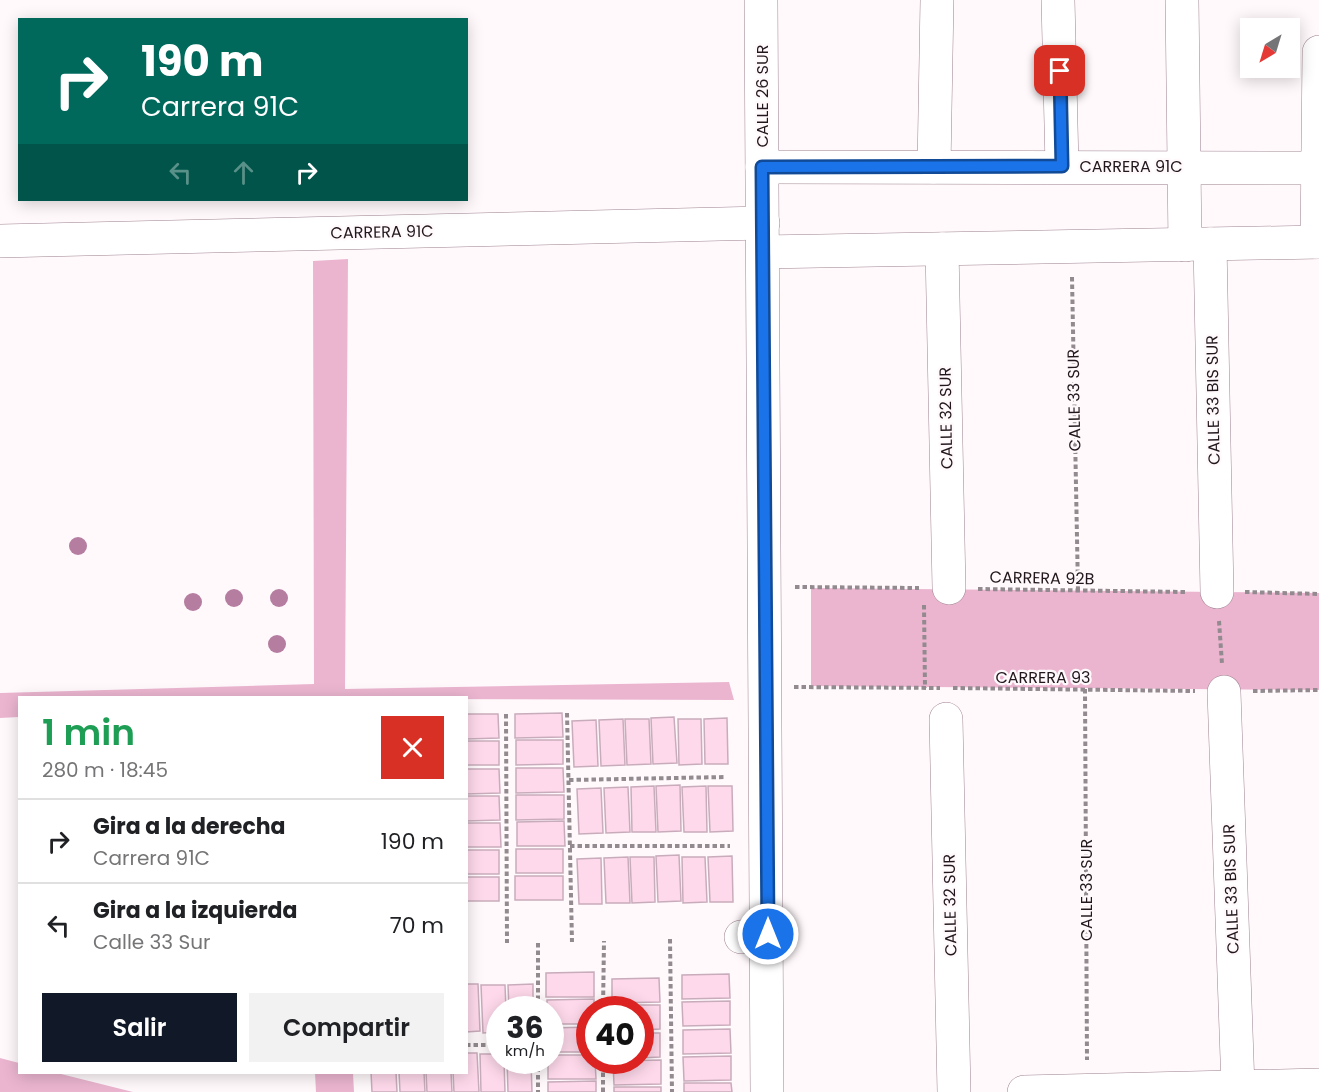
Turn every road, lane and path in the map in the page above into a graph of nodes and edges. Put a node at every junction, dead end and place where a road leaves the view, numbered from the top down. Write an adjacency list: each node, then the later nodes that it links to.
1 (761, 0): 8 (street, CALLE 26 SUR)
2 (937, 0): 9 (street)
3 (1058, 0): 6 (street)
4 (1182, 0): 7 (street, CALLE 33 BIS SUR)
5 (1319, 52): 10 (street)
6 (1062, 166): 7 (street, CARRERA 91C); 9 (street, CARRERA 91C)
7 (1184, 166): 10 (street, CARRERA 91C); 14 (street, CALLE 33 BIS SUR)
8 (762, 167): 9 (street, CARRERA 91C); 11 (street, CALLE 26 SUR)
9 (934, 167)
10 (1318, 167): 13 (street)
11 (763, 238): 12 (street, CARRERA 91C); 16 (street, CARRERA 91C); 17 (street, CALLE 26 SUR)
12 (0, 241)
13 (1318, 242): 14 (street, CARRERA 91C)
14 (1198, 244): 15 (street, CARRERA 91C); 20 (street, CALLE 33 BIS SUR)
15 (1071, 246): 16 (street, CARRERA 91C); 19 (path, CALLE 33 SUR)
16 (942, 249): 18 (street, CALLE 32 SUR)
17 (765, 586): 18 (path, CARRERA 92B); 22 (street, CALLE 26 SUR)
18 (936, 588): 19 (path, CARRERA 92B); 23 (path)
19 (1078, 590): 20 (path, CARRERA 92B)
20 (1217, 592): 21 (path, CARRERA 92B); 26 (path)
21 (1319, 594)
22 (766, 688): 23 (path, CARRERA 93); 51 (street, CALLE 26 SUR)
23 (925, 688): 24 (path, CARRERA 93)
24 (1085, 689): 26 (path, CARRERA 93); 47 (path, CALLE 33 SUR)
25 (1319, 690): 26 (path, CARRERA 93)
26 (1224, 692): 46 (street, CALLE 33 BIS SUR)
27 (567, 713): 31 (path)
28 (506, 714): 37 (path)
29 (946, 719): 52 (street, CALLE 32 SUR)
30 (726, 777): 31 (path)
31 (569, 780): 32 (path)
32 (570, 846): 33 (path); 36 (path)
33 (730, 846)
34 (670, 939): 50 (path)
35 (604, 941): 40 (path)
36 (572, 942)
37 (507, 943)
38 (538, 943): 39 (path)
39 (538, 996)
40 (603, 996)
41 (468, 1045): 42 (path)
42 (486, 1045)
43 (538, 1074): 48 (path)
44 (603, 1074): 49 (path)
45 (1319, 1085): 46 (street)
46 (1238, 1087): 47 (street)
47 (1088, 1090): 53 (street)
48 (538, 1092)
49 (603, 1092)
50 (672, 1092)
51 (767, 1092)
52 (954, 1092)
53 (1024, 1092)

